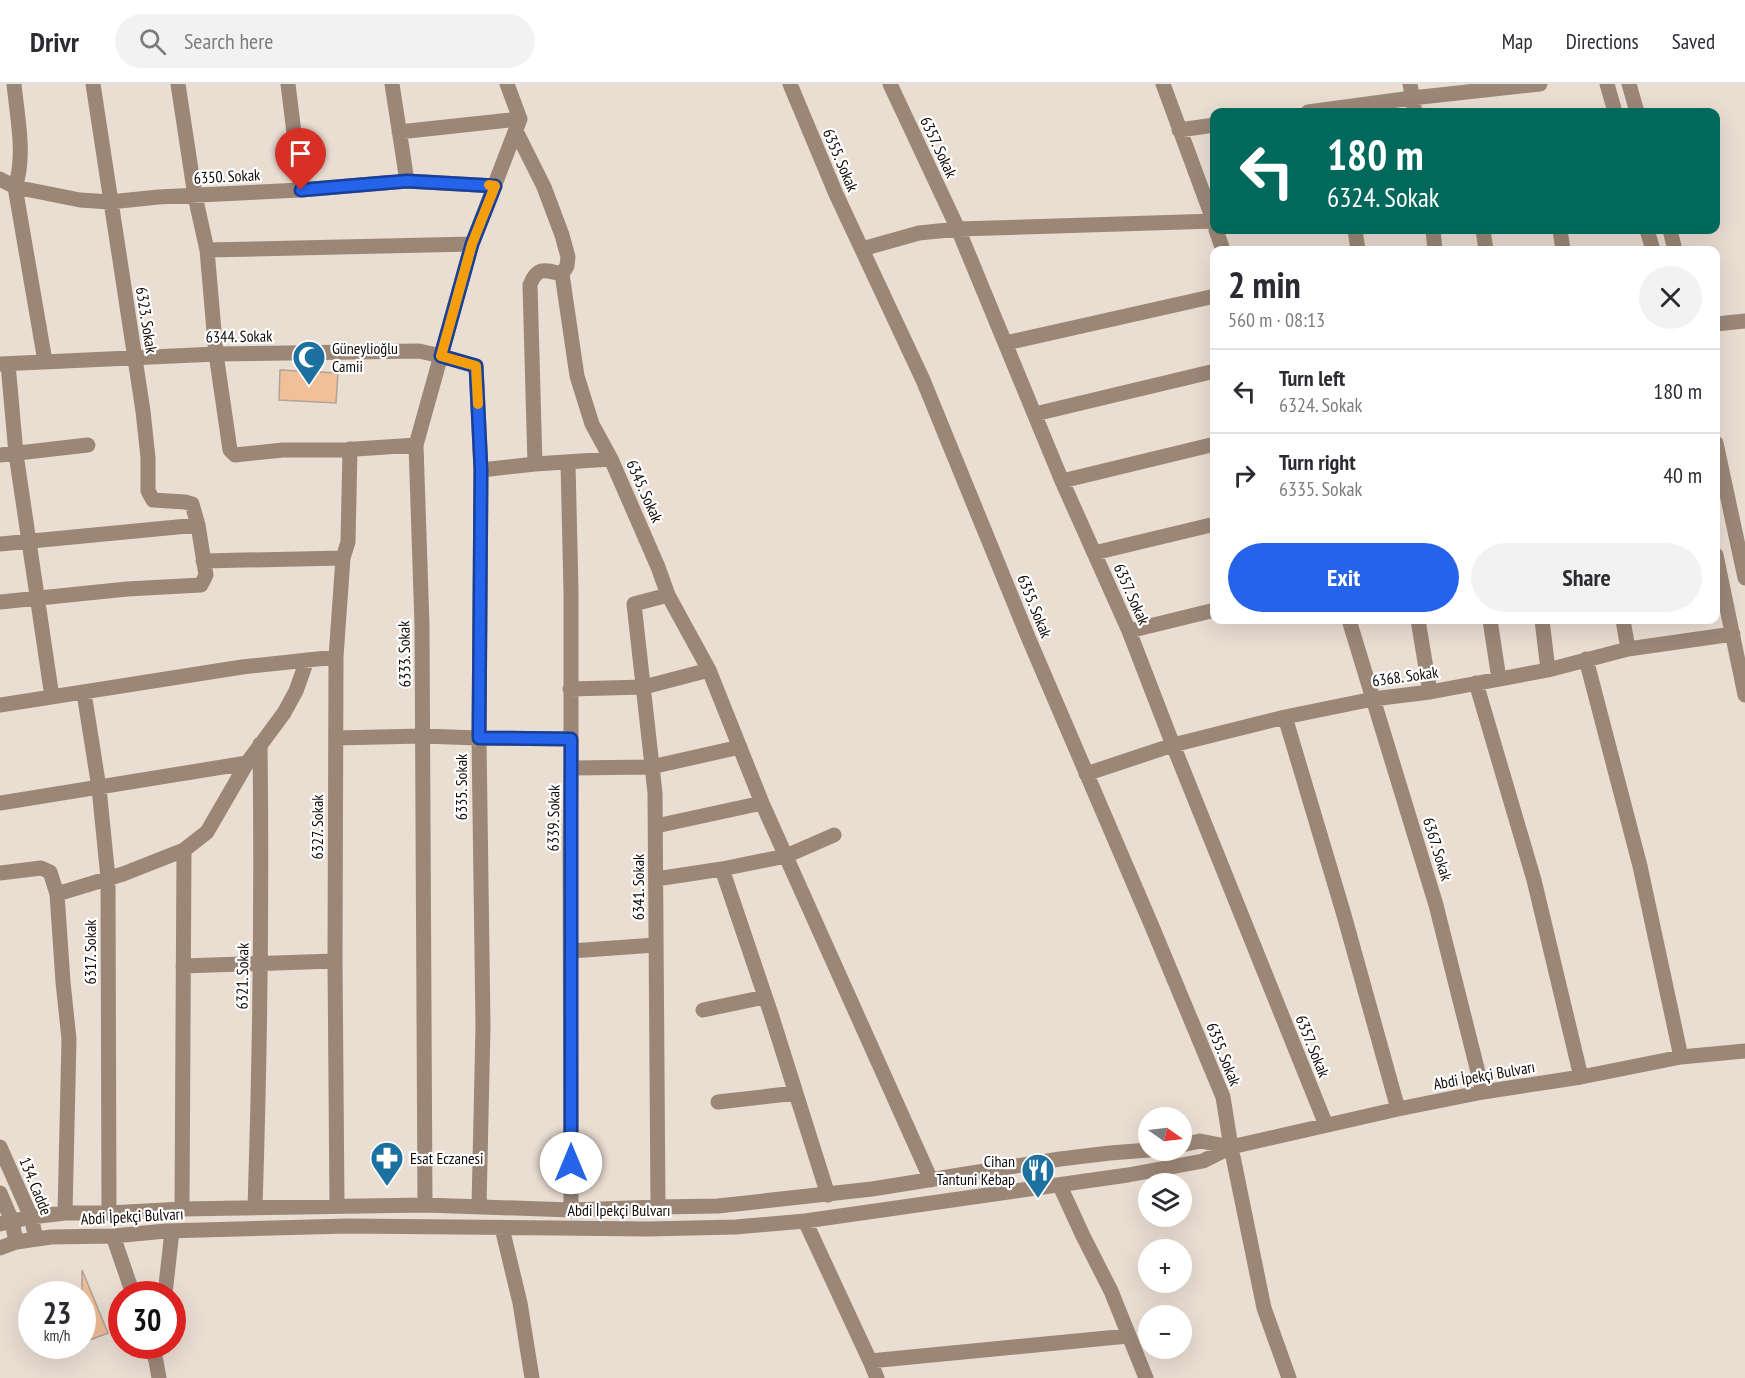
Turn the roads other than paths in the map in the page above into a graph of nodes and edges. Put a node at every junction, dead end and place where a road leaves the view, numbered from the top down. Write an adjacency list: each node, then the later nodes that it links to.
1 (14, 84): 24 (street)
2 (93, 84): 27 (street, 6323. Sokak)
3 (178, 84): 26 (street)
4 (288, 84): 25 (street)
5 (392, 84): 20 (street)
6 (507, 84): 17 (street, 6345. Sokak)
7 (890, 84): 30 (street, 6357. Sokak)
8 (1163, 84): 19 (street)
9 (1540, 84): 13 (street)
10 (1607, 84): 15 (street)
11 (1629, 84): 16 (street)
12 (793, 85): 32 (street, 6355. Sokak)
13 (1412, 98): 14 (street)
14 (1338, 108)
15 (1614, 108)
16 (1636, 108)
17 (518, 125): 20 (street); 23 (street, 6333. Sokak); 34 (street, 6345. Sokak)
18 (1210, 126): 19 (street)
19 (1179, 130): 28 (street)
20 (399, 132): 22 (street)
21 (0, 179): 24 (street, 6350. Sokak)
22 (407, 181): 23 (street, 6350. Sokak); 25 (street, 6350. Sokak)
23 (495, 186): 31 (street, 6333. Sokak)
24 (15, 187): 27 (street, 6350. Sokak); 42 (street)
25 (301, 190): 26 (street, 6350. Sokak)
26 (195, 196): 27 (street, 6350. Sokak); 33 (street)
27 (110, 202): 41 (street, 6323. Sokak)
28 (1210, 211)
29 (1210, 224): 30 (street)
30 (958, 229): 32 (street); 38 (street, 6357. Sokak)
31 (472, 244): 33 (street); 40 (street, 6333. Sokak)
32 (862, 249): 106 (street, 6355. Sokak)
33 (207, 250): 39 (street)
34 (562, 274): 53 (street, 6345. Sokak); 56 (street)
35 (1210, 297): 38 (street)
36 (1745, 321): 37 (street)
37 (1720, 324)
38 (1006, 343): 46 (street, 6357. Sokak)
39 (216, 354): 40 (street, 6344. Sokak); 41 (street, 6344. Sokak); 50 (street)
40 (441, 356): 44 (street, 6344. Sokak); 48 (street, 6333. Sokak)
41 (134, 357): 42 (street, 6344. Sokak); 59 (street, 6323. Sokak)
42 (45, 361): 43 (street, 6344. Sokak)
43 (4, 364): 51 (street)
44 (476, 366): 57 (street, 6335. Sokak)
45 (1210, 372): 46 (street)
46 (1035, 414): 58 (street, 6357. Sokak)
47 (88, 445): 51 (street)
48 (416, 445): 50 (street); 96 (street, 6333. Sokak)
49 (1210, 445): 58 (street)
50 (350, 449): 64 (street, 6327. Sokak)
51 (16, 454): 52 (street); 61 (street)
52 (0, 455)
53 (611, 459): 55 (street); 68 (street, 6345. Sokak)
54 (1720, 462): 67 (street)
55 (568, 463): 56 (street); 88 (street, 6339. Sokak)
56 (535, 464): 57 (street)
57 (481, 470): 98 (street, 6335. Sokak)
58 (1062, 481): 63 (street, 6357. Sokak)
59 (198, 525): 61 (street); 65 (street)
60 (1210, 525): 63 (street)
61 (29, 542): 62 (street); 69 (street)
62 (0, 544)
63 (1094, 553): 77 (street, 6357. Sokak)
64 (343, 558): 65 (street); 80 (street, 6327. Sokak)
65 (203, 561): 69 (street)
66 (1720, 573): 78 (street)
67 (1745, 578)
68 (668, 595): 83 (street, 6345. Sokak); 87 (street, 6341. Sokak)
69 (37, 598): 70 (street); 92 (street)
70 (0, 602)
71 (1210, 611): 77 (street)
72 (1350, 624): 93 (street, 6367. Sokak)
73 (1419, 624): 89 (street)
74 (1491, 624): 85 (street)
75 (1542, 624): 84 (street)
76 (1624, 624): 79 (street)
77 (1129, 631): 101 (street, 6357. Sokak)
78 (1734, 634): 79 (street, 6368. Sokak); 91 (street)
79 (1628, 649): 81 (street, 6368. Sokak)
80 (336, 657): 82 (street); 97 (street, 6327. Sokak)
81 (1586, 659): 84 (street, 6368. Sokak); 127 (street)
82 (307, 660): 90 (street); 100 (street)
83 (710, 670): 87 (street); 102 (street, 6345. Sokak)
84 (1548, 670): 85 (street, 6368. Sokak)
85 (1498, 679): 86 (street, 6368. Sokak)
86 (1476, 683): 89 (street, 6368. Sokak); 128 (street)
87 (644, 687): 88 (street); 104 (street, 6341. Sokak)
88 (570, 689): 99 (street, 6339. Sokak)
89 (1430, 692): 93 (street, 6368. Sokak)
90 (84, 693): 92 (street); 107 (street, 6317. Sokak)
91 (1745, 695)
92 (52, 697): 94 (street)
93 (1373, 699): 95 (street, 6368. Sokak); 129 (street, 6367. Sokak)
94 (0, 705)
95 (1285, 717): 101 (street, 6368. Sokak); 132 (street)
96 (422, 736): 97 (street); 98 (street); 142 (street, 6333. Sokak)
97 (336, 738): 121 (street, 6327. Sokak)
98 (479, 738): 99 (street); 145 (street, 6335. Sokak)
99 (571, 739): 105 (street, 6339. Sokak)
100 (260, 744): 103 (street); 122 (street, 6321. Sokak)
101 (1173, 745): 106 (street, 6368. Sokak); 133 (street, 6357. Sokak)
102 (740, 747): 104 (street); 109 (street, 6345. Sokak)
103 (247, 763): 107 (street); 112 (street)
104 (651, 767): 105 (street); 110 (street, 6341. Sokak)
105 (572, 768): 120 (street, 6339. Sokak)
106 (1086, 774): 136 (street, 6355. Sokak)
107 (99, 788): 108 (street); 116 (street, 6317. Sokak)
108 (0, 803)
109 (762, 803): 110 (street); 113 (street, 6345. Sokak)
110 (656, 826): 117 (street, 6341. Sokak)
111 (834, 835): 113 (street)
112 (184, 849): 116 (street); 123 (street)
113 (786, 856): 114 (street); 138 (street, 6345. Sokak)
114 (722, 869): 117 (street); 124 (street)
115 (0, 873): 118 (street)
116 (108, 878): 118 (street); 150 (street, 6317. Sokak)
117 (656, 879): 119 (street, 6341. Sokak)
118 (57, 894): 149 (street)
119 (655, 945): 120 (street); 146 (street, 6341. Sokak)
120 (571, 951): 148 (street, 6339. Sokak)
121 (335, 962): 122 (street); 143 (street, 6327. Sokak)
122 (261, 963): 123 (street); 144 (street, 6321. Sokak)
123 (183, 966): 147 (street)
124 (765, 997): 125 (street); 130 (street)
125 (703, 1010)
126 (1745, 1051): 127 (street, Abdi İpekçi Bulvarı)
127 (1681, 1057): 128 (street, Abdi İpekçi Bulvarı)
128 (1581, 1077): 129 (street, Abdi İpekçi Bulvarı)
129 (1483, 1092): 132 (street, Abdi İpekçi Bulvarı)
130 (796, 1093): 131 (street); 141 (street)
131 (718, 1102)
132 (1398, 1109): 133 (street, Abdi İpekçi Bulvarı)
133 (1326, 1125): 136 (street, Abdi İpekçi Bulvarı)
134 (1192, 1142): 136 (street, Abdi İpekçi Bulvarı)
135 (0, 1147): 151 (street, 134. Cadde)
136 (1231, 1147): 139 (street, Abdi İpekçi Bulvarı); 169 (street, 6355. Sokak)
137 (1138, 1151): 138 (street, Abdi İpekçi Bulvarı)
138 (931, 1180): 141 (street, Abdi İpekçi Bulvarı)
139 (1060, 1186): 152 (street, Abdi İpekçi Bulvarı); 162 (street)
140 (0, 1193): 153 (street)
141 (828, 1195): 146 (street, Abdi İpekçi Bulvarı)
142 (425, 1205): 143 (street, Abdi İpekçi Bulvarı); 145 (street, Abdi İpekçi Bulvarı)
143 (337, 1206): 144 (street, Abdi İpekçi Bulvarı)
144 (255, 1207): 147 (street, Abdi İpekçi Bulvarı)
145 (479, 1207): 148 (street, Abdi İpekçi Bulvarı)
146 (658, 1207): 148 (street, Abdi İpekçi Bulvarı)
147 (182, 1209): 150 (street, Abdi İpekçi Bulvarı)
148 (571, 1210)
149 (65, 1213): 150 (street, Abdi İpekçi Bulvarı); 151 (street, Abdi İpekçi Bulvarı)
150 (109, 1213)
151 (31, 1217): 153 (street, Abdi İpekçi Bulvarı); 157 (street, 134. Cadde)
152 (805, 1221): 154 (street, Abdi İpekçi Bulvarı); 164 (street)
153 (6, 1223): 158 (street)
154 (502, 1228): 155 (street, Abdi İpekçi Bulvarı); 166 (street)
155 (172, 1231): 156 (street, Abdi İpekçi Bulvarı); 161 (street)
156 (113, 1236): 157 (street, Abdi İpekçi Bulvarı); 160 (street)
157 (36, 1239): 158 (street, Abdi İpekçi Bulvarı)
158 (16, 1242): 159 (street, Abdi İpekçi Bulvarı)
159 (0, 1248)
160 (129, 1281)
161 (166, 1281)
162 (1128, 1336): 164 (street); 168 (street)
163 (156, 1361): 165 (street)
164 (870, 1361): 167 (street)
165 (159, 1378)
166 (532, 1378)
167 (877, 1378)
168 (1146, 1378)
169 (1289, 1378)

